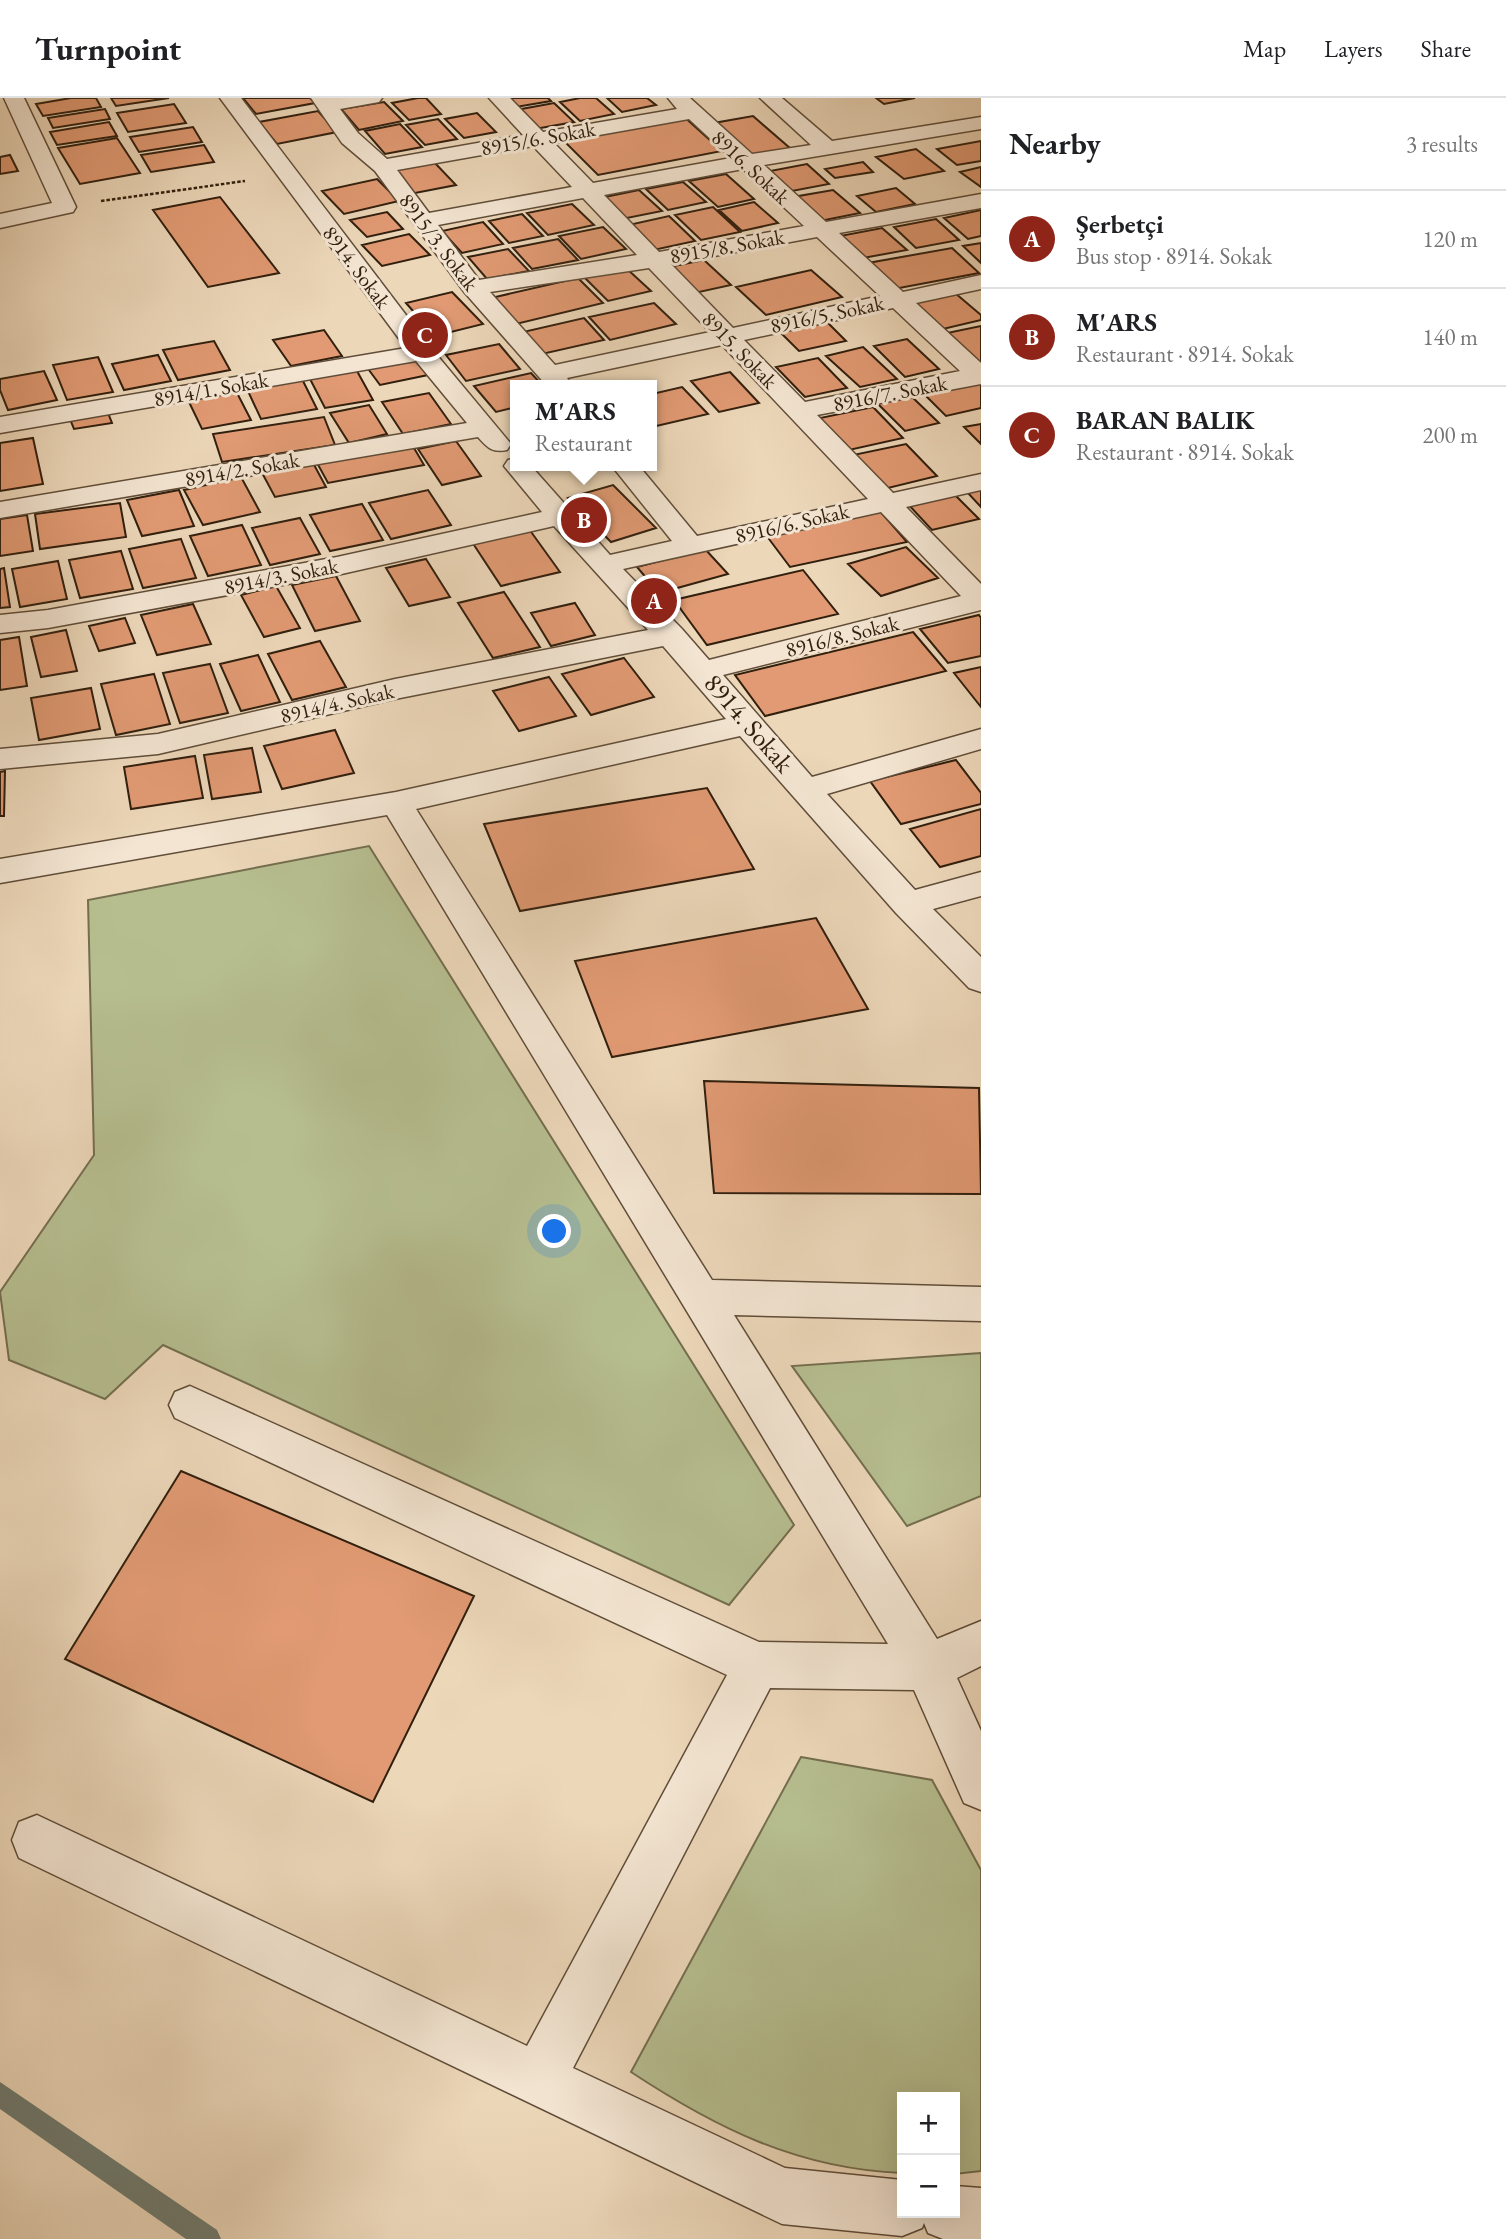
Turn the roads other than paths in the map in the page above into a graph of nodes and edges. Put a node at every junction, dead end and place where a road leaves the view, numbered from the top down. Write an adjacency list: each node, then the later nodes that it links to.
1 (14, 98): 15 (street)
2 (230, 98): 23 (street, 8914. Sokak)
3 (372, 98): 6 (street)
4 (499, 98): 9 (street, 8915. Sokak)
5 (770, 98): 10 (street)
6 (324, 102): 12 (street, 8915/3. Sokak)
7 (686, 105): 9 (street, 8915/6. Sokak); 11 (street, 8916. Sokak)
8 (981, 123): 10 (street)
9 (536, 137): 12 (street, 8915/6. Sokak); 13 (street, 8915. Sokak)
10 (828, 149): 11 (street)
11 (746, 162): 13 (street); 17 (street, 8916. Sokak)
12 (383, 166): 16 (street, 8915/3. Sokak)
13 (587, 191): 16 (street); 18 (street, 8915. Sokak)
14 (981, 201): 17 (street, 8915/8. Sokak)
15 (0, 221)
16 (423, 221): 20 (street, 8915/3. Sokak)
17 (819, 230): 18 (street, 8915/8. Sokak); 21 (street, 8916. Sokak)
18 (653, 260): 20 (street, 8915/8. Sokak); 22 (street, 8915. Sokak)
19 (981, 282): 21 (street, 8916/5. Sokak)
20 (473, 288): 25 (street, 8915/3. Sokak)
21 (895, 299): 22 (street, 8916/5. Sokak); 24 (street, 8916. Sokak)
22 (727, 336): 25 (street, 8916/5. Sokak); 26 (street, 8915. Sokak)
23 (422, 354): 27 (street, 8914/1. Sokak); 28 (street, 8914. Sokak)
24 (981, 375): 26 (street, 8916/7. Sokak)
25 (555, 380)
26 (799, 411): 33 (street, 8915. Sokak)
27 (0, 425)
28 (485, 428): 29 (street, 8914. Sokak); 34 (street, 8914/2. Sokak)
29 (510, 458)
30 (521, 471): 35 (street, 8914. Sokak)
31 (629, 471): 36 (street)
32 (981, 482): 33 (street, 8916/6. Sokak)
33 (885, 501): 36 (street, 8916/6. Sokak); 38 (street, 8915. Sokak)
34 (0, 510)
35 (561, 516): 37 (street, 8914. Sokak); 39 (street, 8914/3. Sokak)
36 (691, 546): 37 (street, 8916/6. Sokak)
37 (603, 565): 40 (street, 8914. Sokak)
38 (981, 601): 41 (street, 8916/8. Sokak)
39 (0, 624)
40 (672, 635): 41 (street, 8914. Sokak); 44 (street, 8914/4. Sokak)
41 (703, 671): 42 (street, 8914. Sokak)
42 (748, 724): 45 (street, 8914. Sokak); 46 (street)
43 (981, 739): 45 (street)
44 (0, 759)
45 (806, 789): 49 (street, 8914. Sokak)
46 (396, 803): 47 (street); 51 (street)
47 (0, 871)
48 (981, 884): 49 (street)
49 (908, 904): 50 (street, 8914. Sokak)
50 (981, 979)
51 (702, 1297): 52 (street); 56 (street)
52 (981, 1304)
53 (190, 1405): 55 (street)
54 (981, 1643): 56 (street)
55 (757, 1665): 56 (street); 59 (street)
56 (928, 1667): 57 (street)
57 (981, 1786)
58 (37, 1840): 59 (street)
59 (538, 2079): 60 (street)
60 (897, 2208)
61 (960, 2214): 62 (street)
62 (981, 2216)

